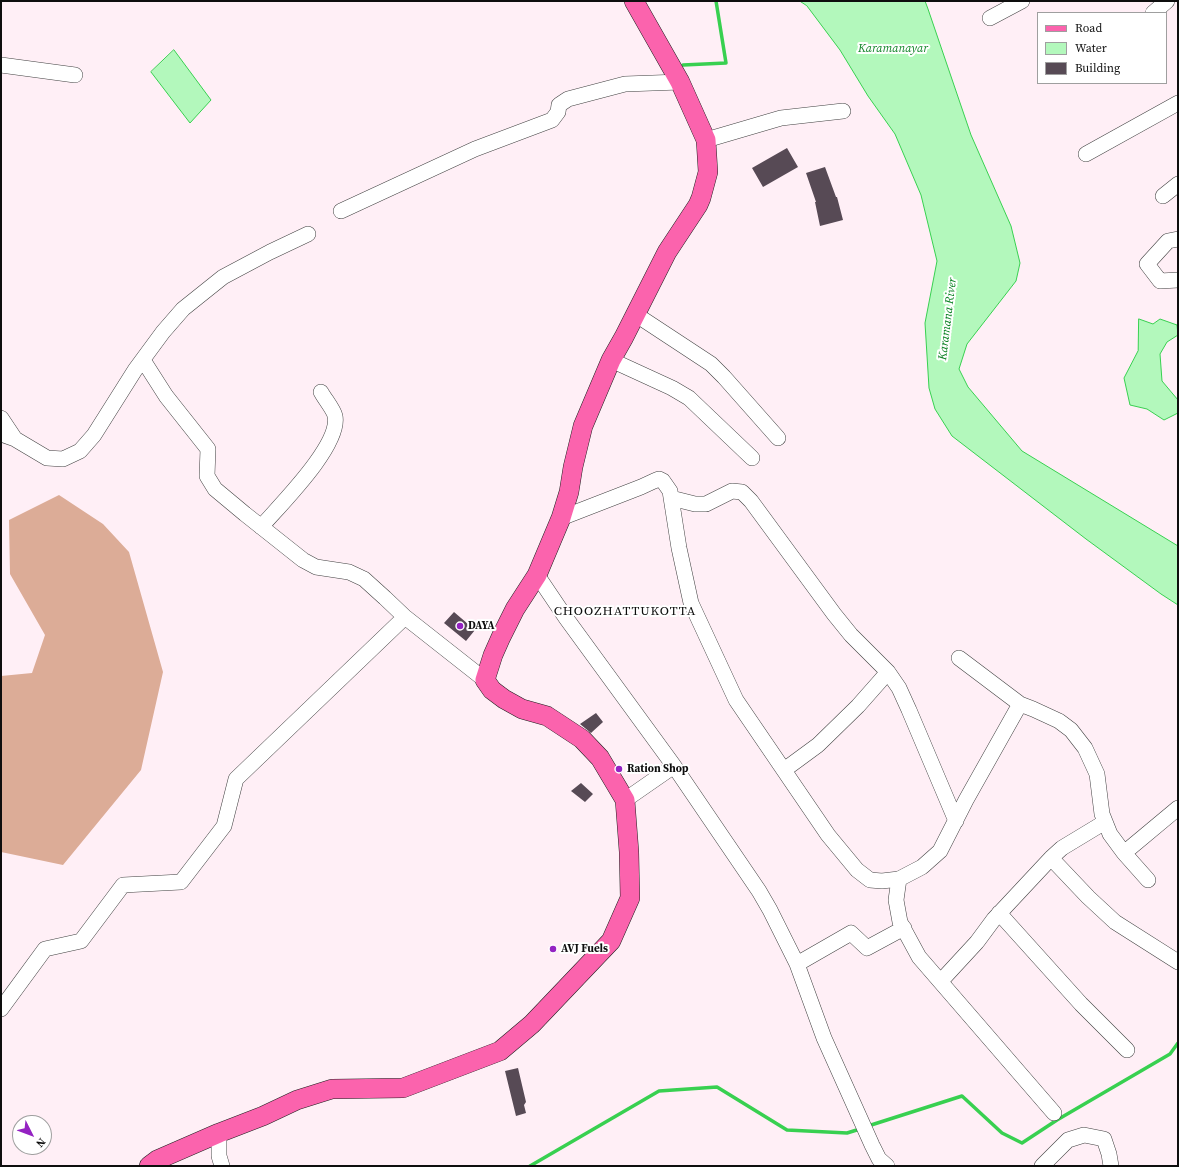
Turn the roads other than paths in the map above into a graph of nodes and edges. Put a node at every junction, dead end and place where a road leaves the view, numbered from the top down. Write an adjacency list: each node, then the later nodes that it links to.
1 (634, 1): 8 (main road)
2 (1022, 1): 5 (street)
3 (1166, 1): 4 (street)
4 (1154, 12)
5 (990, 18)
6 (1, 65): 7 (street)
7 (75, 75)
8 (680, 82): 11 (main road); 15 (street)
9 (1178, 103): 12 (street)
10 (843, 111): 11 (street)
11 (706, 140): 19 (main road)
12 (1086, 154)
13 (1178, 184): 14 (street)
14 (1162, 196)
15 (341, 211)
16 (308, 234): 20 (street)
17 (1178, 239): 18 (street)
18 (1178, 280)
19 (635, 314): 21 (main road); 25 (street)
20 (143, 360): 24 (street); 29 (street)
21 (611, 360): 26 (street); 28 (main road)
22 (321, 392): 29 (street)
23 (1, 418): 24 (street)
24 (8, 437)
25 (778, 438)
26 (752, 458)
27 (671, 498): 28 (street); 33 (street); 37 (street)
28 (561, 518): 30 (main road)
29 (261, 526): 31 (street)
30 (537, 575): 34 (main road); 36 (street)
31 (405, 617): 34 (street); 51 (street)
32 (959, 658): 35 (street)
33 (888, 672): 37 (street); 40 (street)
34 (485, 680): 38 (main road)
35 (1020, 704): 40 (street); 41 (street)
36 (674, 766): 38 (street); 49 (street)
37 (784, 770): 44 (street)
38 (625, 800): 54 (main road)
39 (1178, 808): 42 (street)
40 (956, 820): 44 (street)
41 (1105, 822): 42 (street); 43 (street)
42 (1124, 853): 45 (street)
43 (1051, 858): 46 (street); 48 (street)
44 (899, 879): 47 (street)
45 (1148, 880)
46 (999, 914): 50 (street); 52 (street)
47 (904, 928): 49 (street); 50 (street)
48 (1178, 962)
49 (797, 964): 57 (street)
50 (941, 981): 53 (street)
51 (1, 1009)
52 (1127, 1050)
53 (1054, 1113)
54 (219, 1133): 55 (main road); 56 (street)
55 (149, 1166)
56 (222, 1166)
57 (887, 1166)
58 (1042, 1166): 59 (street)
59 (1111, 1166)

